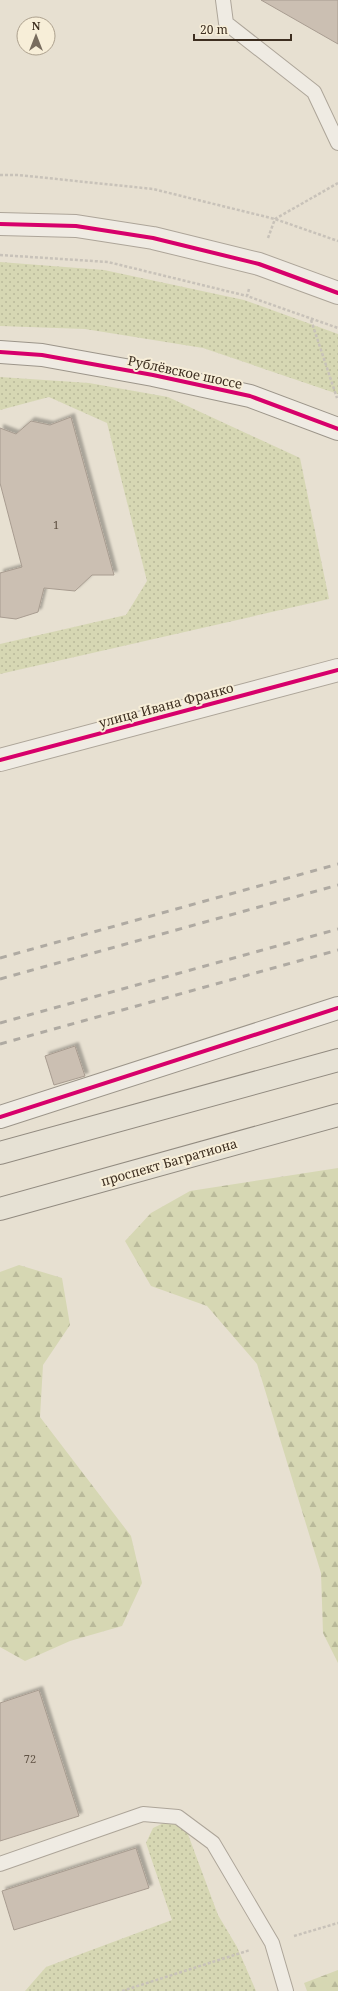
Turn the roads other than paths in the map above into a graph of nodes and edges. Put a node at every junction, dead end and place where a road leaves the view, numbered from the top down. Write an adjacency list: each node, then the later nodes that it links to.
1 (223, 0): 2 (lane)
2 (338, 144)
3 (0, 224): 4 (street)
4 (338, 293)
5 (0, 352): 6 (street, Рублёвское шоссе)
6 (338, 429)
7 (338, 670): 8 (street, улица Ивана Франко)
8 (0, 760)
9 (338, 1008): 12 (street)
10 (338, 1060): 13 (main road)
11 (338, 1115): 14 (main road, проспект Багратиона)
12 (0, 1117)
13 (0, 1153)
14 (0, 1209)
15 (0, 1864): 16 (lane)
16 (286, 1991)

